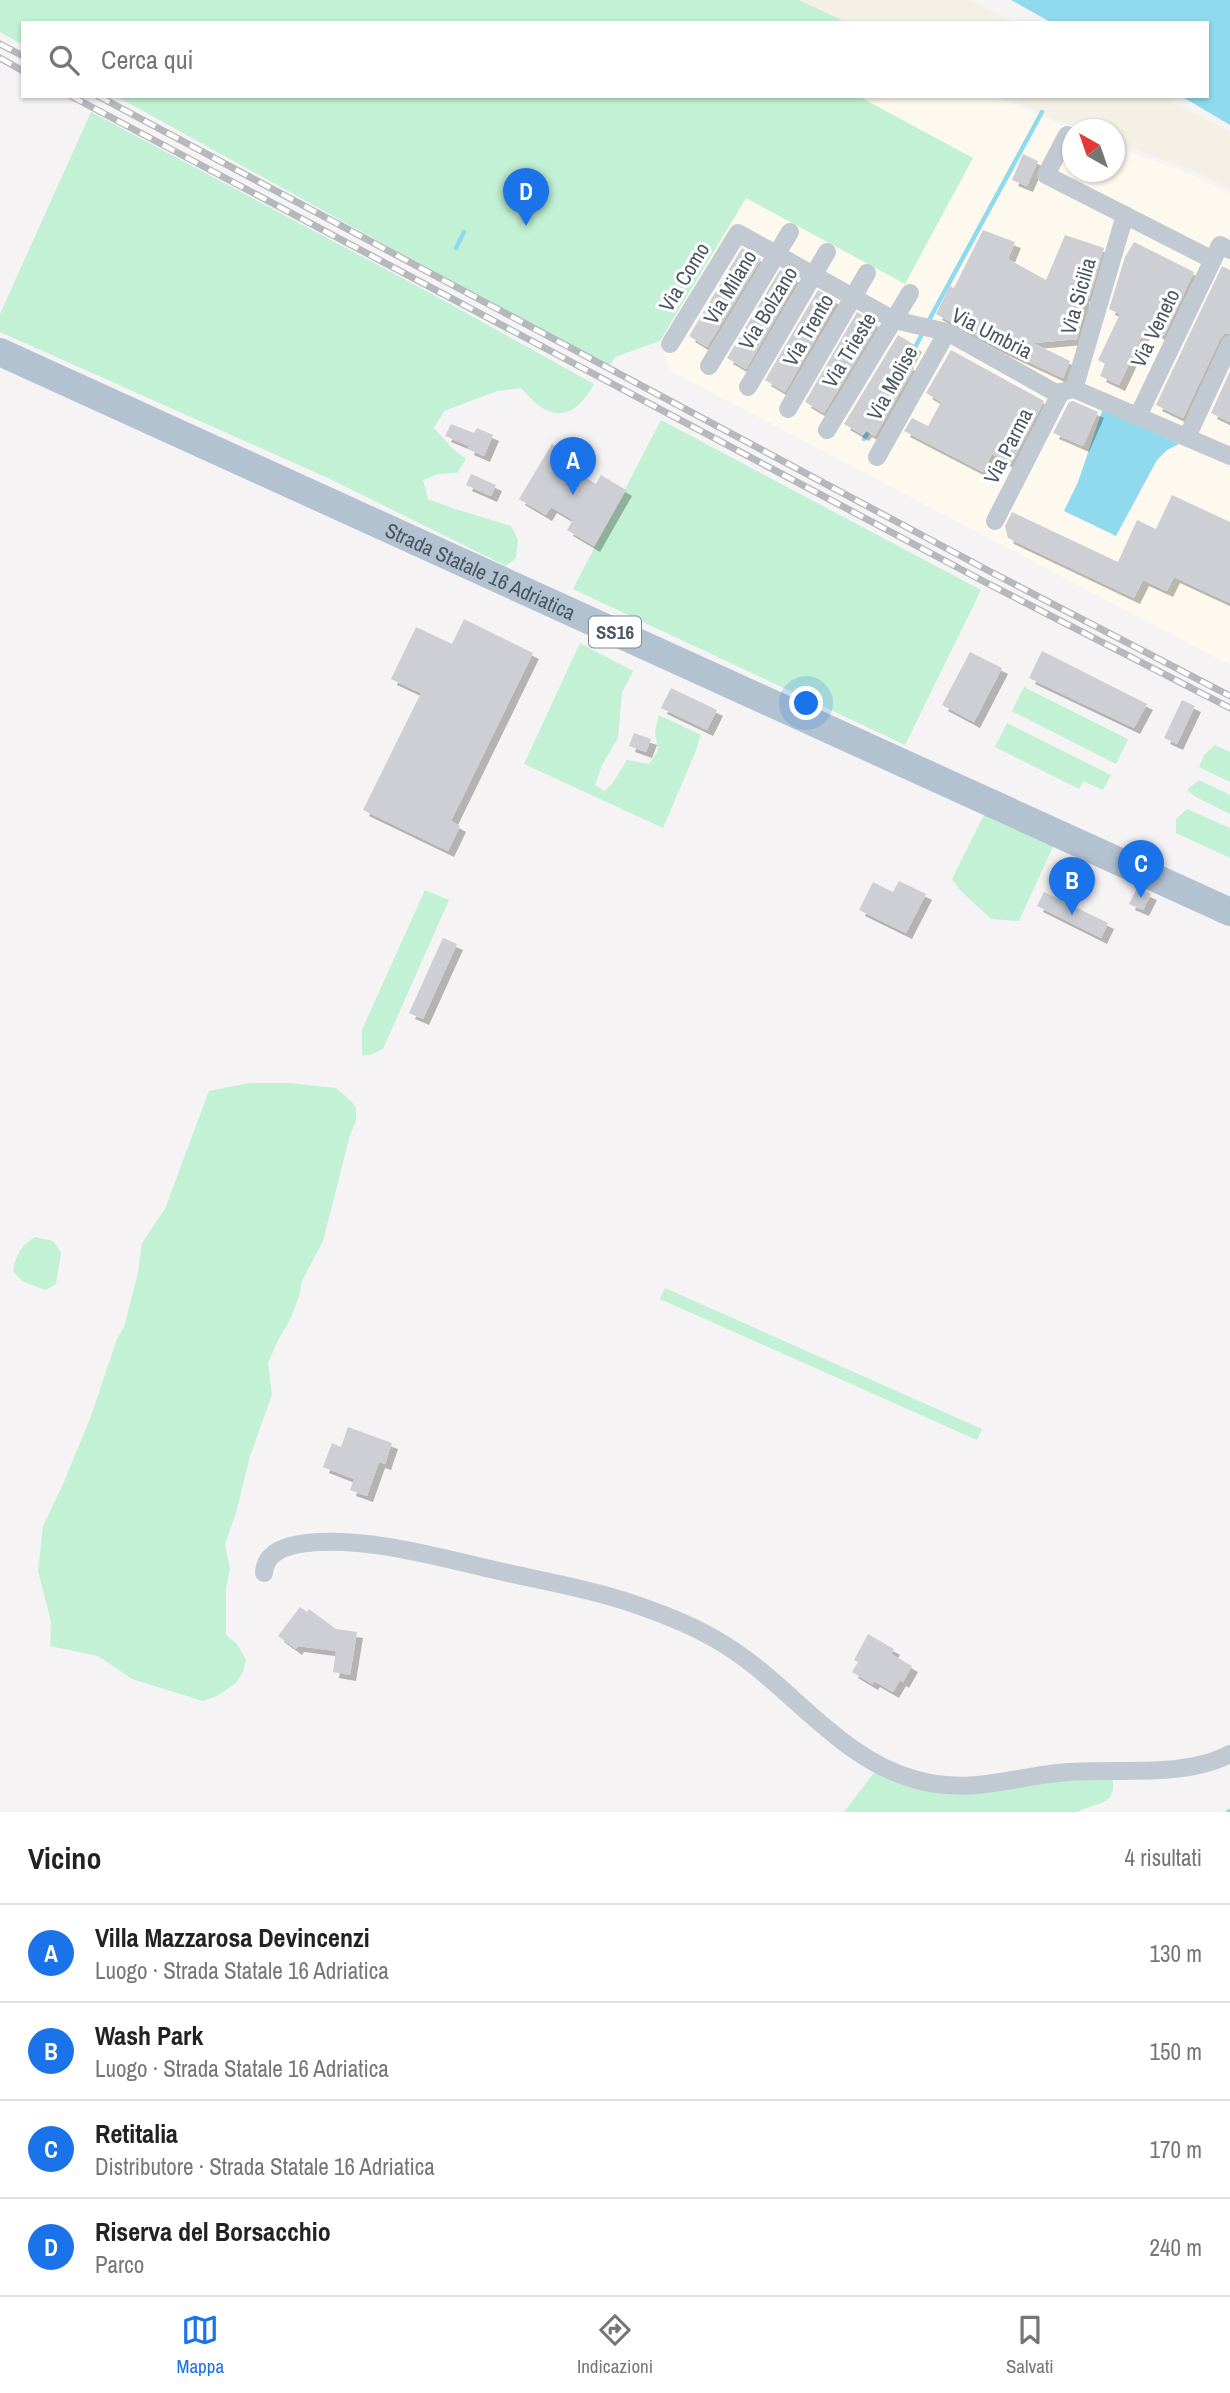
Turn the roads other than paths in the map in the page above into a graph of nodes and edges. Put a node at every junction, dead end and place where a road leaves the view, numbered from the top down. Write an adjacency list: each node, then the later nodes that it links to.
1 (1062, 144): 2 (street)
2 (1125, 215): 8 (street); 20 (street, Via Sicilia)
3 (790, 232): 7 (street, Via Milano)
4 (738, 233): 7 (street, Via Umbria); 15 (street, Via Como)
5 (1230, 250): 8 (street)
6 (827, 252): 10 (street, Via Bolzano)
7 (776, 255): 10 (street, Via Umbria); 18 (street, Via Milano)
8 (1213, 260): 22 (street, Via Veneto)
9 (867, 273): 12 (street, Via Trento)
10 (813, 277): 12 (street, Via Umbria); 19 (street, Via Bolzano)
11 (910, 293): 13 (street, Via Trieste)
12 (853, 298): 13 (street, Via Umbria); 21 (street, Via Trento)
13 (894, 320): 14 (street, Via Umbria); 23 (street, Via Trieste)
14 (947, 332): 20 (street, Via Umbria); 26 (street, Via Molise)
15 (670, 344)
16 (1230, 344): 24 (street)
17 (0, 352): 28 (main road, Strada Statale 16 Adriatica / SS16)
18 (709, 366)
19 (748, 387)
20 (1068, 390): 22 (street, Via Umbria); 27 (street, Via Parma)
21 (788, 409)
22 (1138, 416): 24 (street, Via Umbria)
23 (827, 430)
24 (1187, 437): 25 (street, Via Umbria)
25 (1230, 456)
26 (877, 457)
27 (996, 522)
28 (1230, 912)
29 (264, 1573): 30 (street)
30 (1230, 1754)

